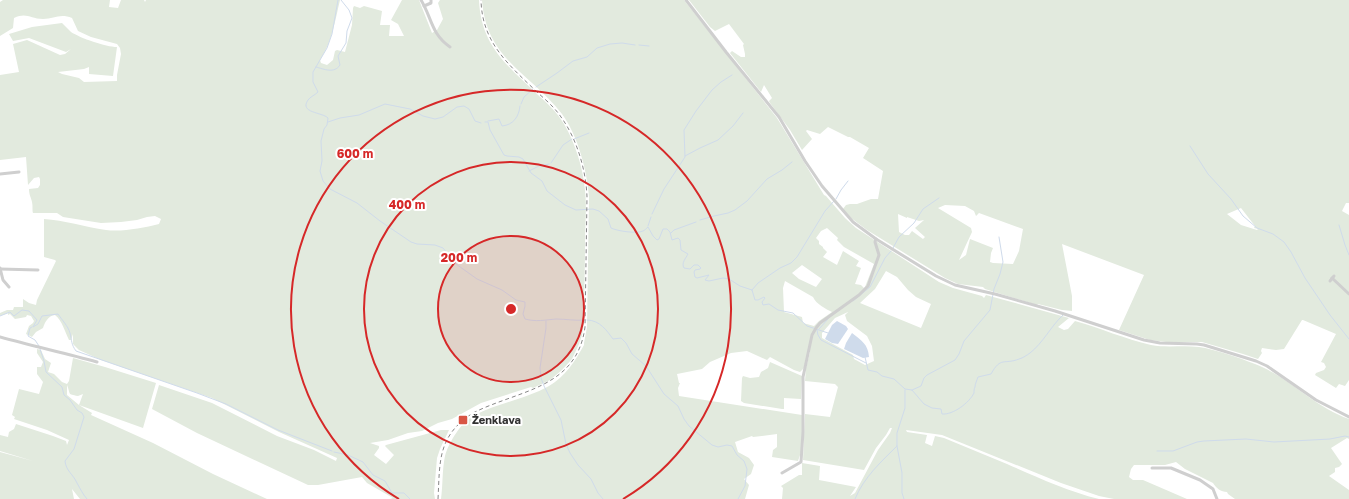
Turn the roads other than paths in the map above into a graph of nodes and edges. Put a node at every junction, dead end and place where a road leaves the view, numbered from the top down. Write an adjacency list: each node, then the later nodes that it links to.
1 (421, 0): 4 (street)
2 (686, 0): 8 (street)
3 (432, 1): 4 (street)
4 (424, 6): 5 (street)
5 (450, 47)
6 (19, 172): 7 (street)
7 (0, 174)
8 (876, 239): 16 (street); 18 (street)
9 (0, 268): 10 (street); 12 (street)
10 (38, 270)
11 (1332, 278): 13 (street)
12 (9, 287)
13 (1349, 294)
14 (0, 337): 15 (street)
15 (97, 362)
16 (1349, 417)
17 (1152, 468): 19 (street)
18 (782, 473)
19 (1217, 499)

